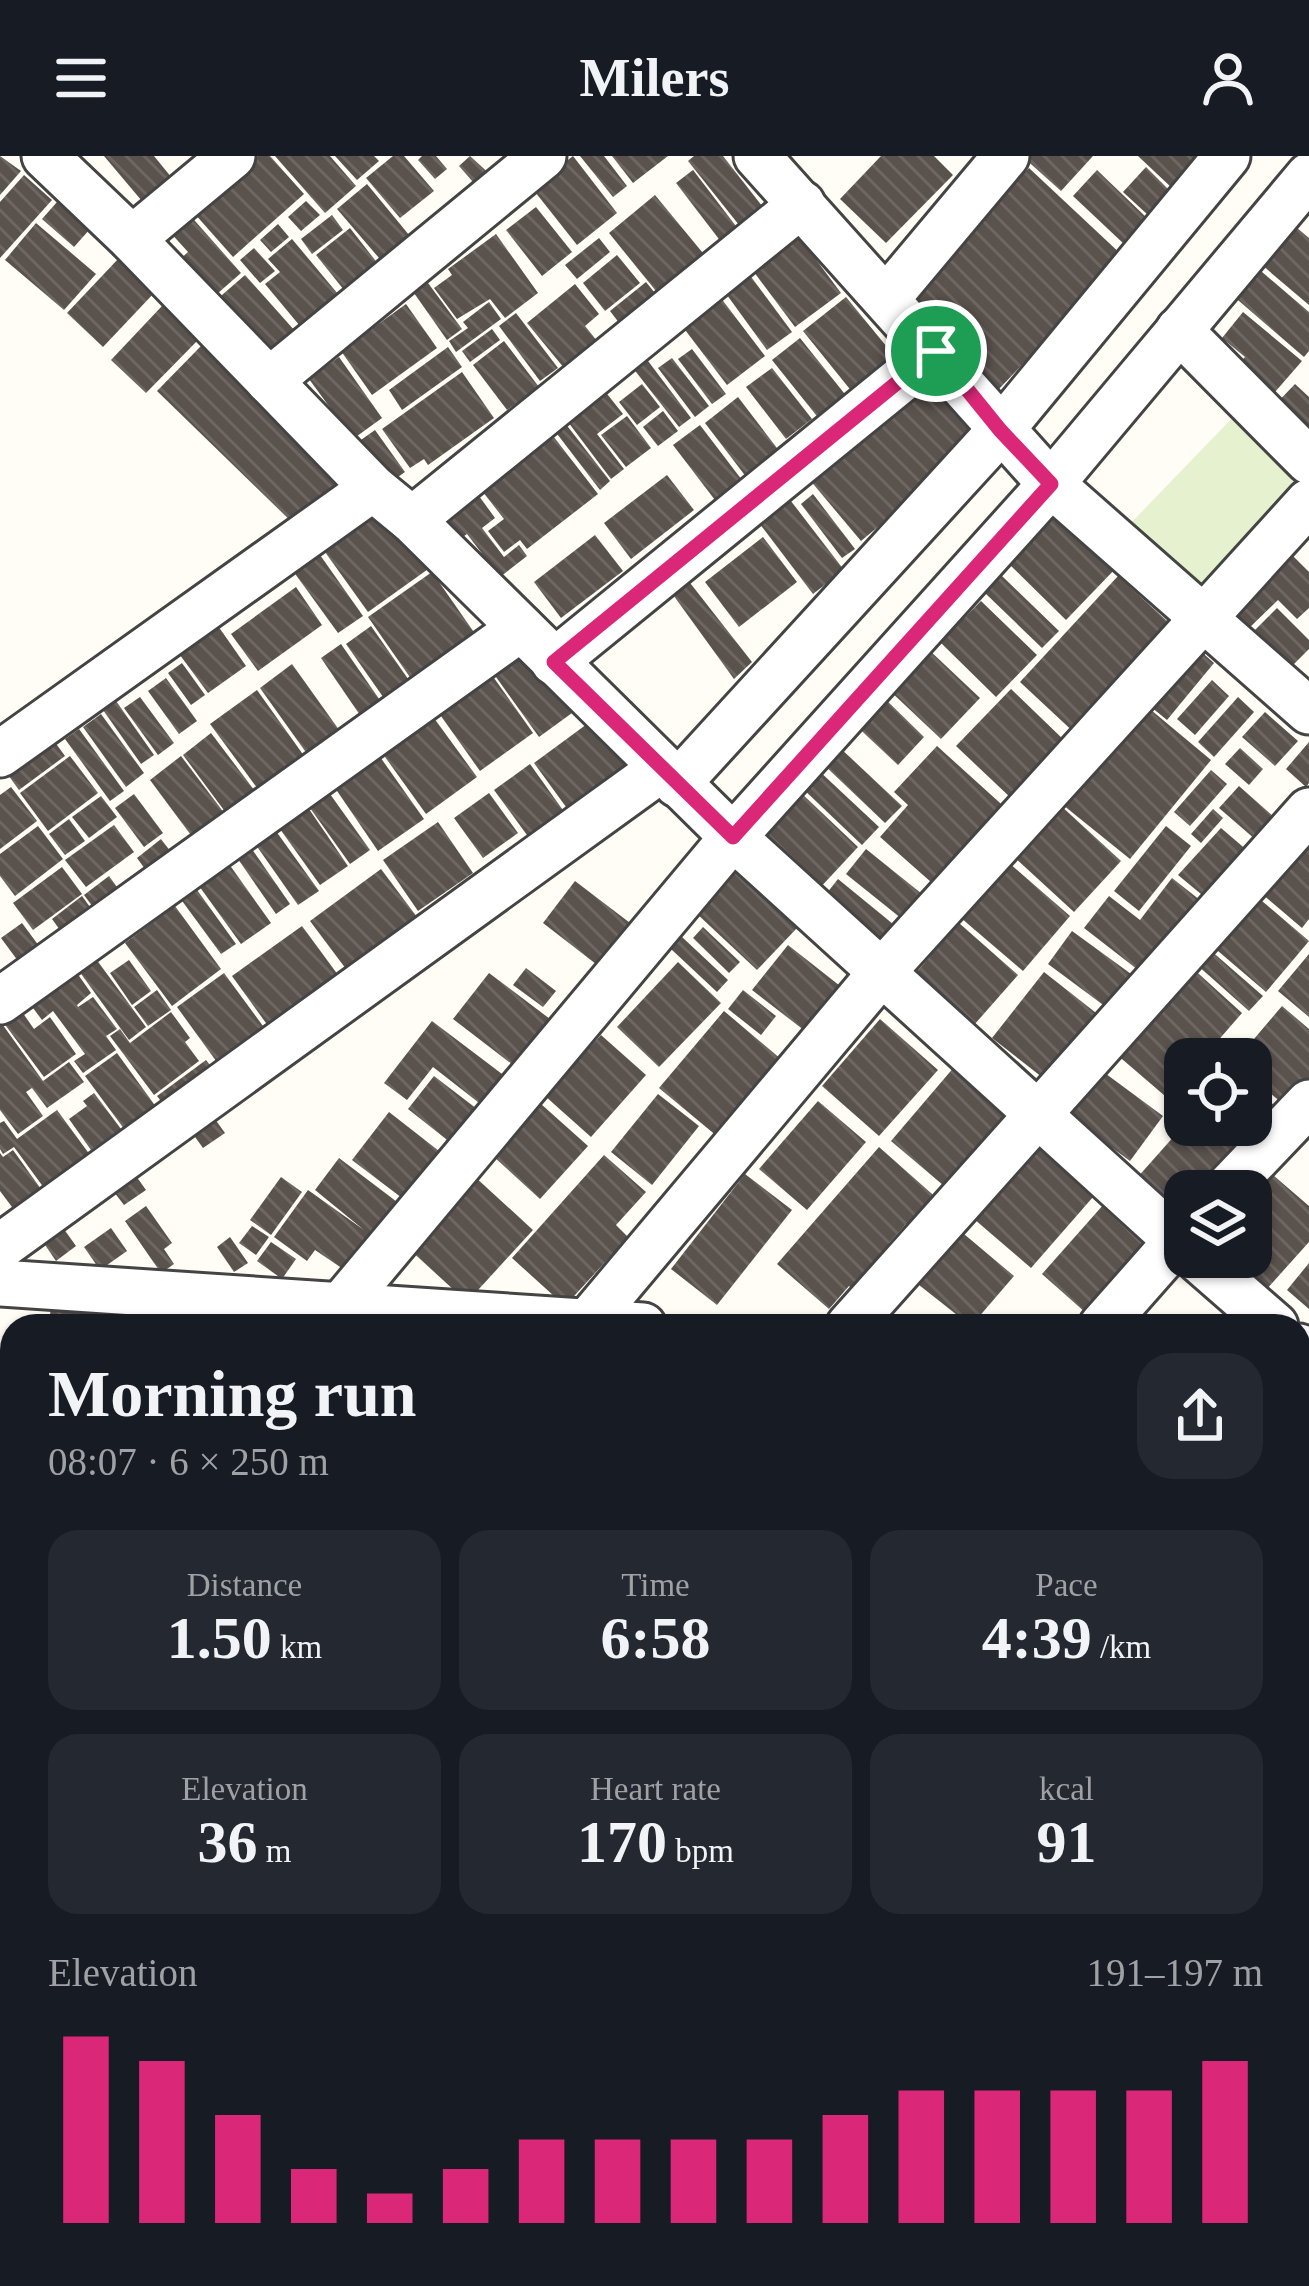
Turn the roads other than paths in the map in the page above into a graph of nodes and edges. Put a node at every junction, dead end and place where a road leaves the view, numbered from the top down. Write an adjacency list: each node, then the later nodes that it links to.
1 (45, 156): 8 (street)
2 (232, 156): 8 (street)
3 (543, 156): 12 (street)
4 (1006, 156): 9 (street)
5 (1227, 156): 13 (street)
6 (782, 173): 9 (street); 18 (street)
7 (1309, 176): 10 (street)
8 (132, 239): 12 (street)
9 (886, 298): 11 (street)
10 (1180, 330): 14 (street); 15 (street)
11 (936, 351): 13 (street); 21 (street)
12 (269, 381): 16 (street)
13 (1000, 430): 15 (street); 24 (street)
14 (1309, 461)
15 (1051, 484): 19 (street); 26 (street)
16 (373, 488): 18 (street); 23 (street)
17 (1309, 502): 19 (street)
18 (412, 520): 20 (street)
19 (1204, 616): 22 (street); 27 (street)
20 (520, 628): 21 (street); 28 (street)
21 (554, 662): 24 (street)
22 (1309, 711)
23 (0, 754)
24 (669, 776): 26 (street); 33 (street)
25 (1309, 811): 30 (street)
26 (733, 837): 27 (street); 37 (street)
27 (881, 973): 30 (street); 39 (street)
28 (0, 1000)
29 (1309, 1103): 31 (street)
30 (1036, 1114): 32 (street); 40 (street)
31 (1245, 1170)
32 (1164, 1225)
33 (0, 1247)
34 (1164, 1265): 41 (street)
35 (1223, 1278): 42 (street)
36 (0, 1282): 37 (street)
37 (339, 1308): 38 (street)
38 (438, 1314)
39 (595, 1314)
40 (860, 1314)
41 (1114, 1314)
42 (1262, 1314)

